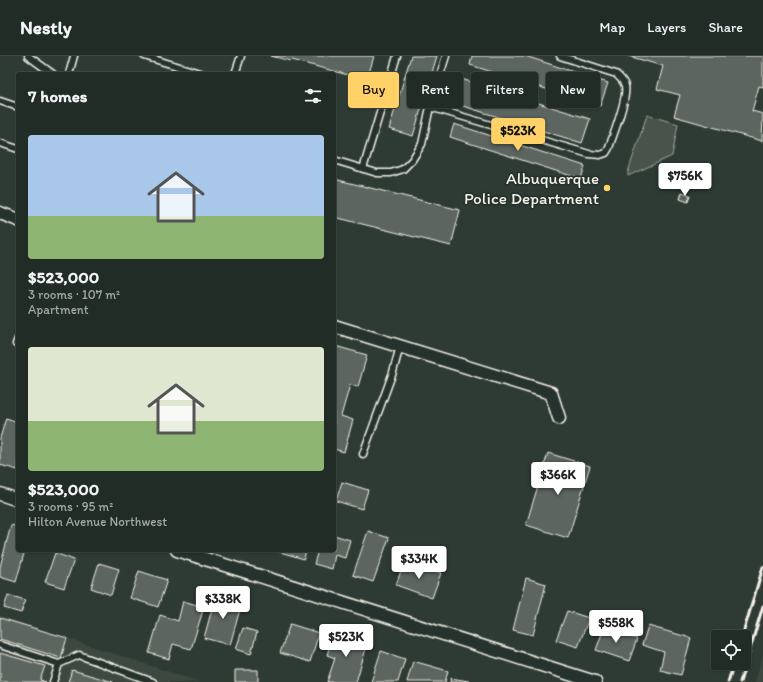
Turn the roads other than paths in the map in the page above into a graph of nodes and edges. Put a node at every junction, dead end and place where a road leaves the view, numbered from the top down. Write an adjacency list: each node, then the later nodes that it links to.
1 (28, 56): 8 (lane)
2 (74, 56): 9 (lane)
3 (144, 56): 10 (lane)
4 (241, 56): 11 (lane)
5 (397, 56): 20 (lane)
6 (446, 56): 12 (lane)
7 (560, 56): 16 (lane)
8 (50, 72)
9 (70, 72)
10 (196, 72)
11 (236, 72)
12 (441, 72)
13 (0, 101): 14 (lane)
14 (16, 106)
15 (430, 108): 20 (lane)
16 (433, 108)
17 (0, 143): 18 (lane)
18 (16, 148)
19 (336, 161): 20 (lane)
20 (363, 169)
21 (0, 214): 22 (street)
22 (16, 219)
23 (336, 327): 24 (street)
24 (400, 346): 25 (street); 26 (lane)
25 (559, 418)
26 (363, 454)
27 (0, 494): 28 (street)
28 (16, 499)
29 (183, 552): 34 (street)
30 (0, 645): 31 (lane)
31 (59, 664): 32 (lane); 33 (lane)
32 (53, 682)
33 (153, 682)
34 (595, 682)

